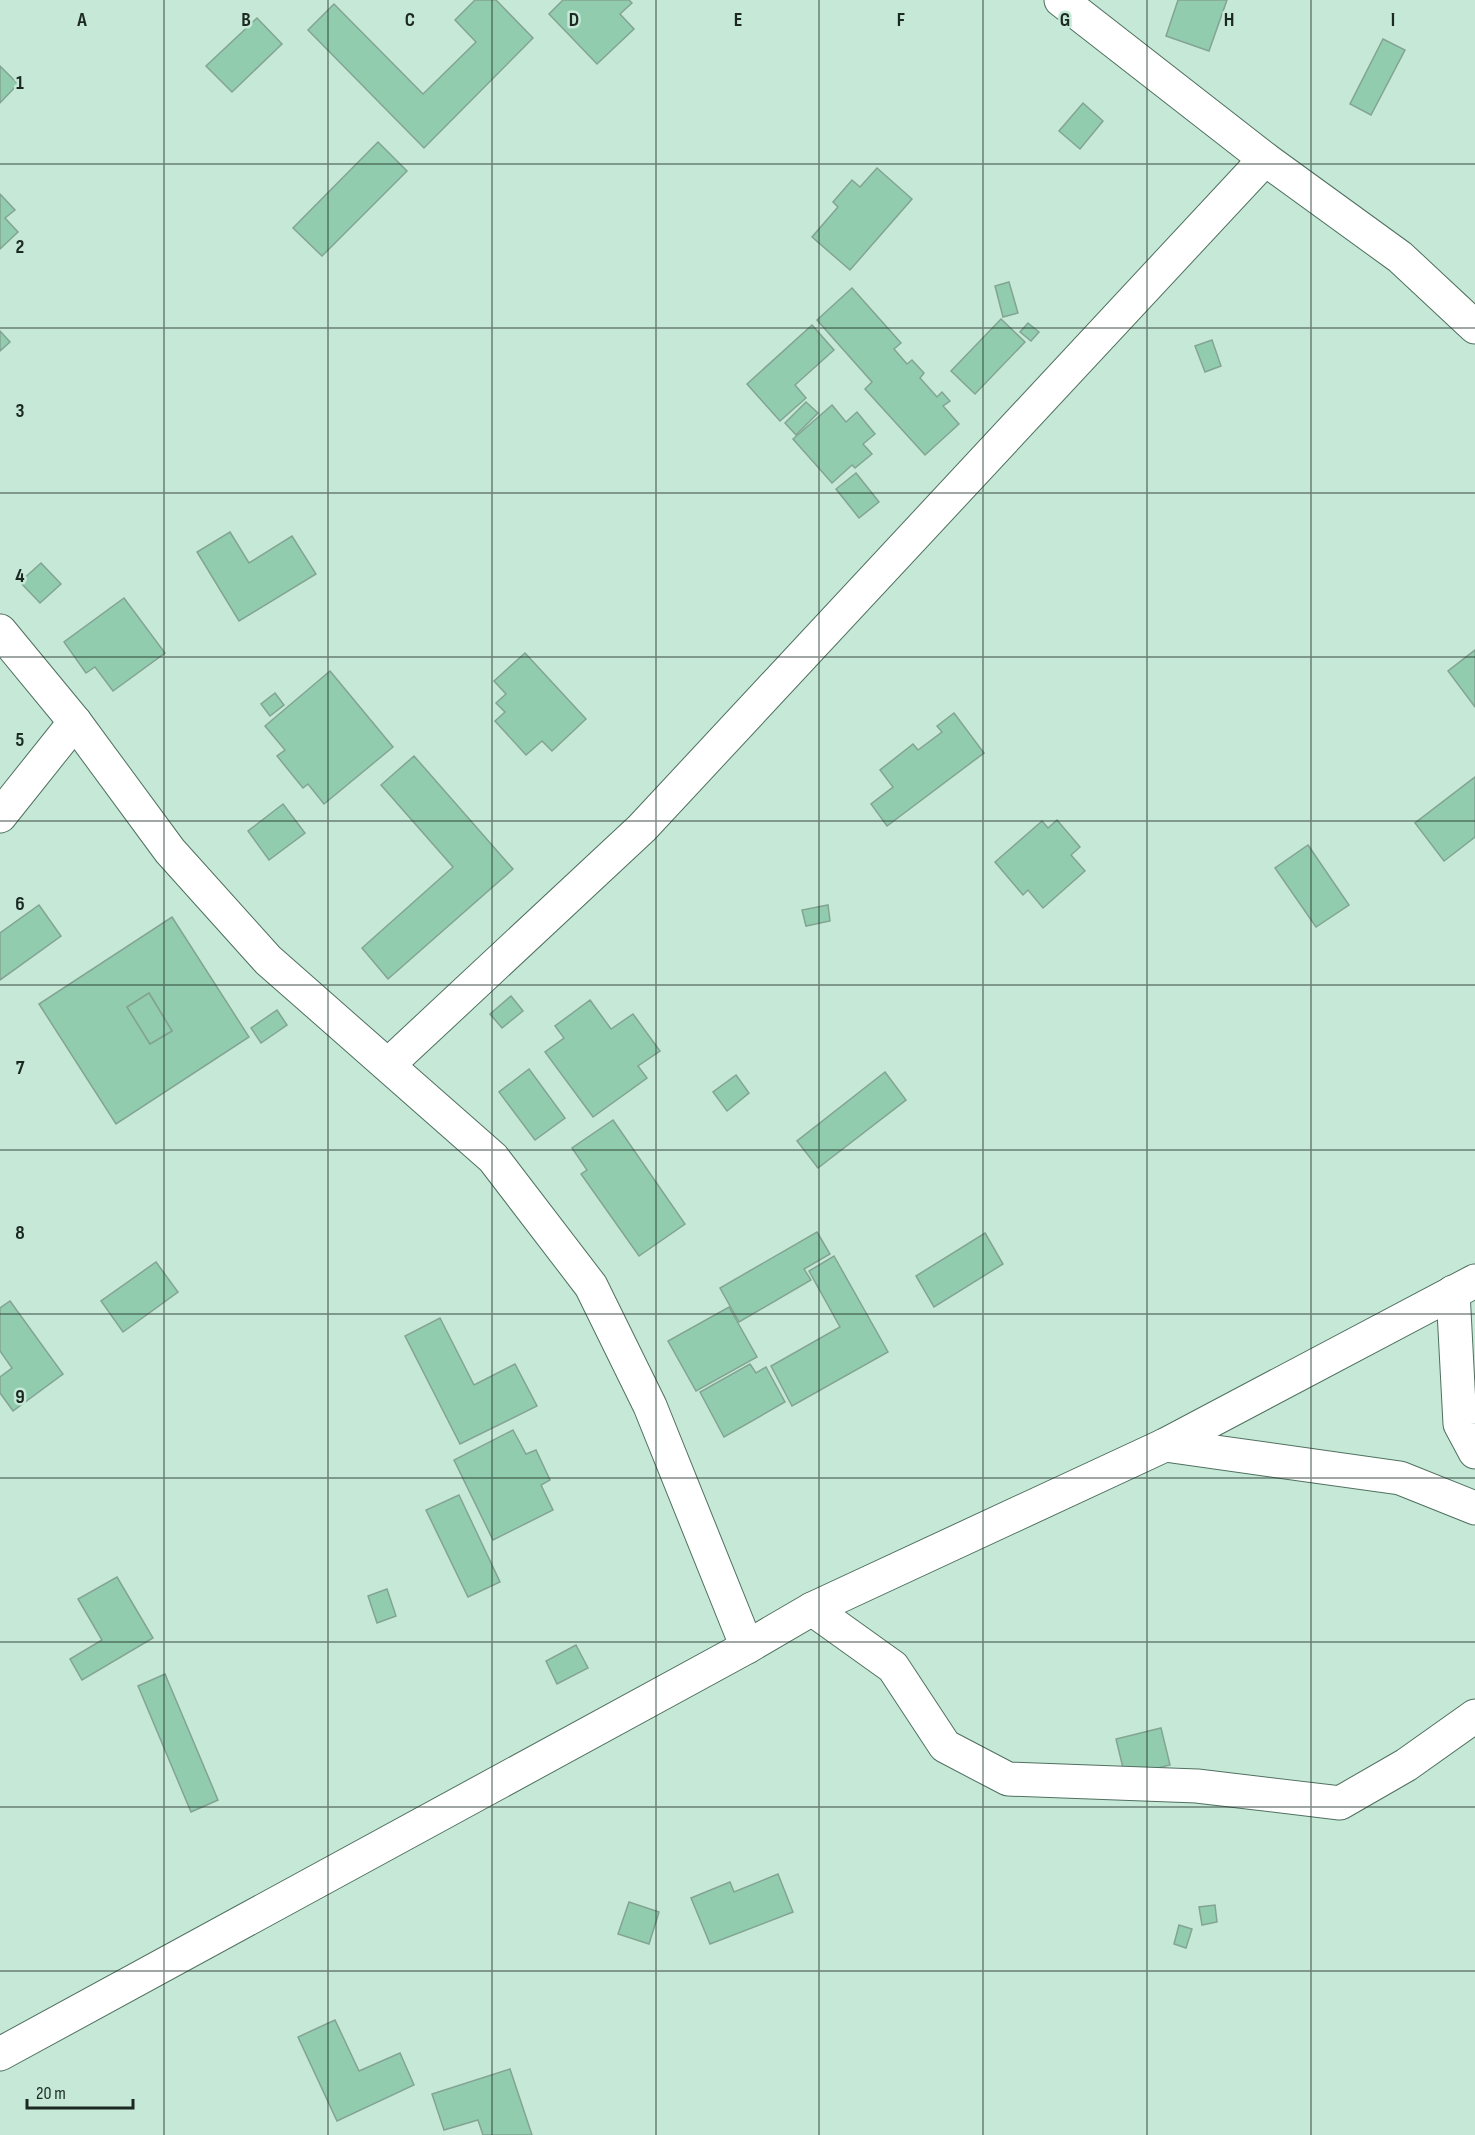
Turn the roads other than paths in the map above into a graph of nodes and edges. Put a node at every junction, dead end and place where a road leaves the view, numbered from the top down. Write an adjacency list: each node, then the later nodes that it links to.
1 (1061, 0): 2 (street)
2 (1264, 159): 3 (street); 7 (street)
3 (1475, 327)
4 (0, 631): 5 (street)
5 (75, 722): 6 (street); 7 (street)
6 (0, 816)
7 (388, 1065): 13 (street)
8 (1464, 1287): 9 (street); 10 (street)
9 (1166, 1445): 11 (street); 12 (street)
10 (1475, 1452)
11 (1475, 1508)
12 (812, 1609): 13 (street); 14 (street)
13 (747, 1647): 15 (street)
14 (1475, 1716)
15 (0, 2054)

